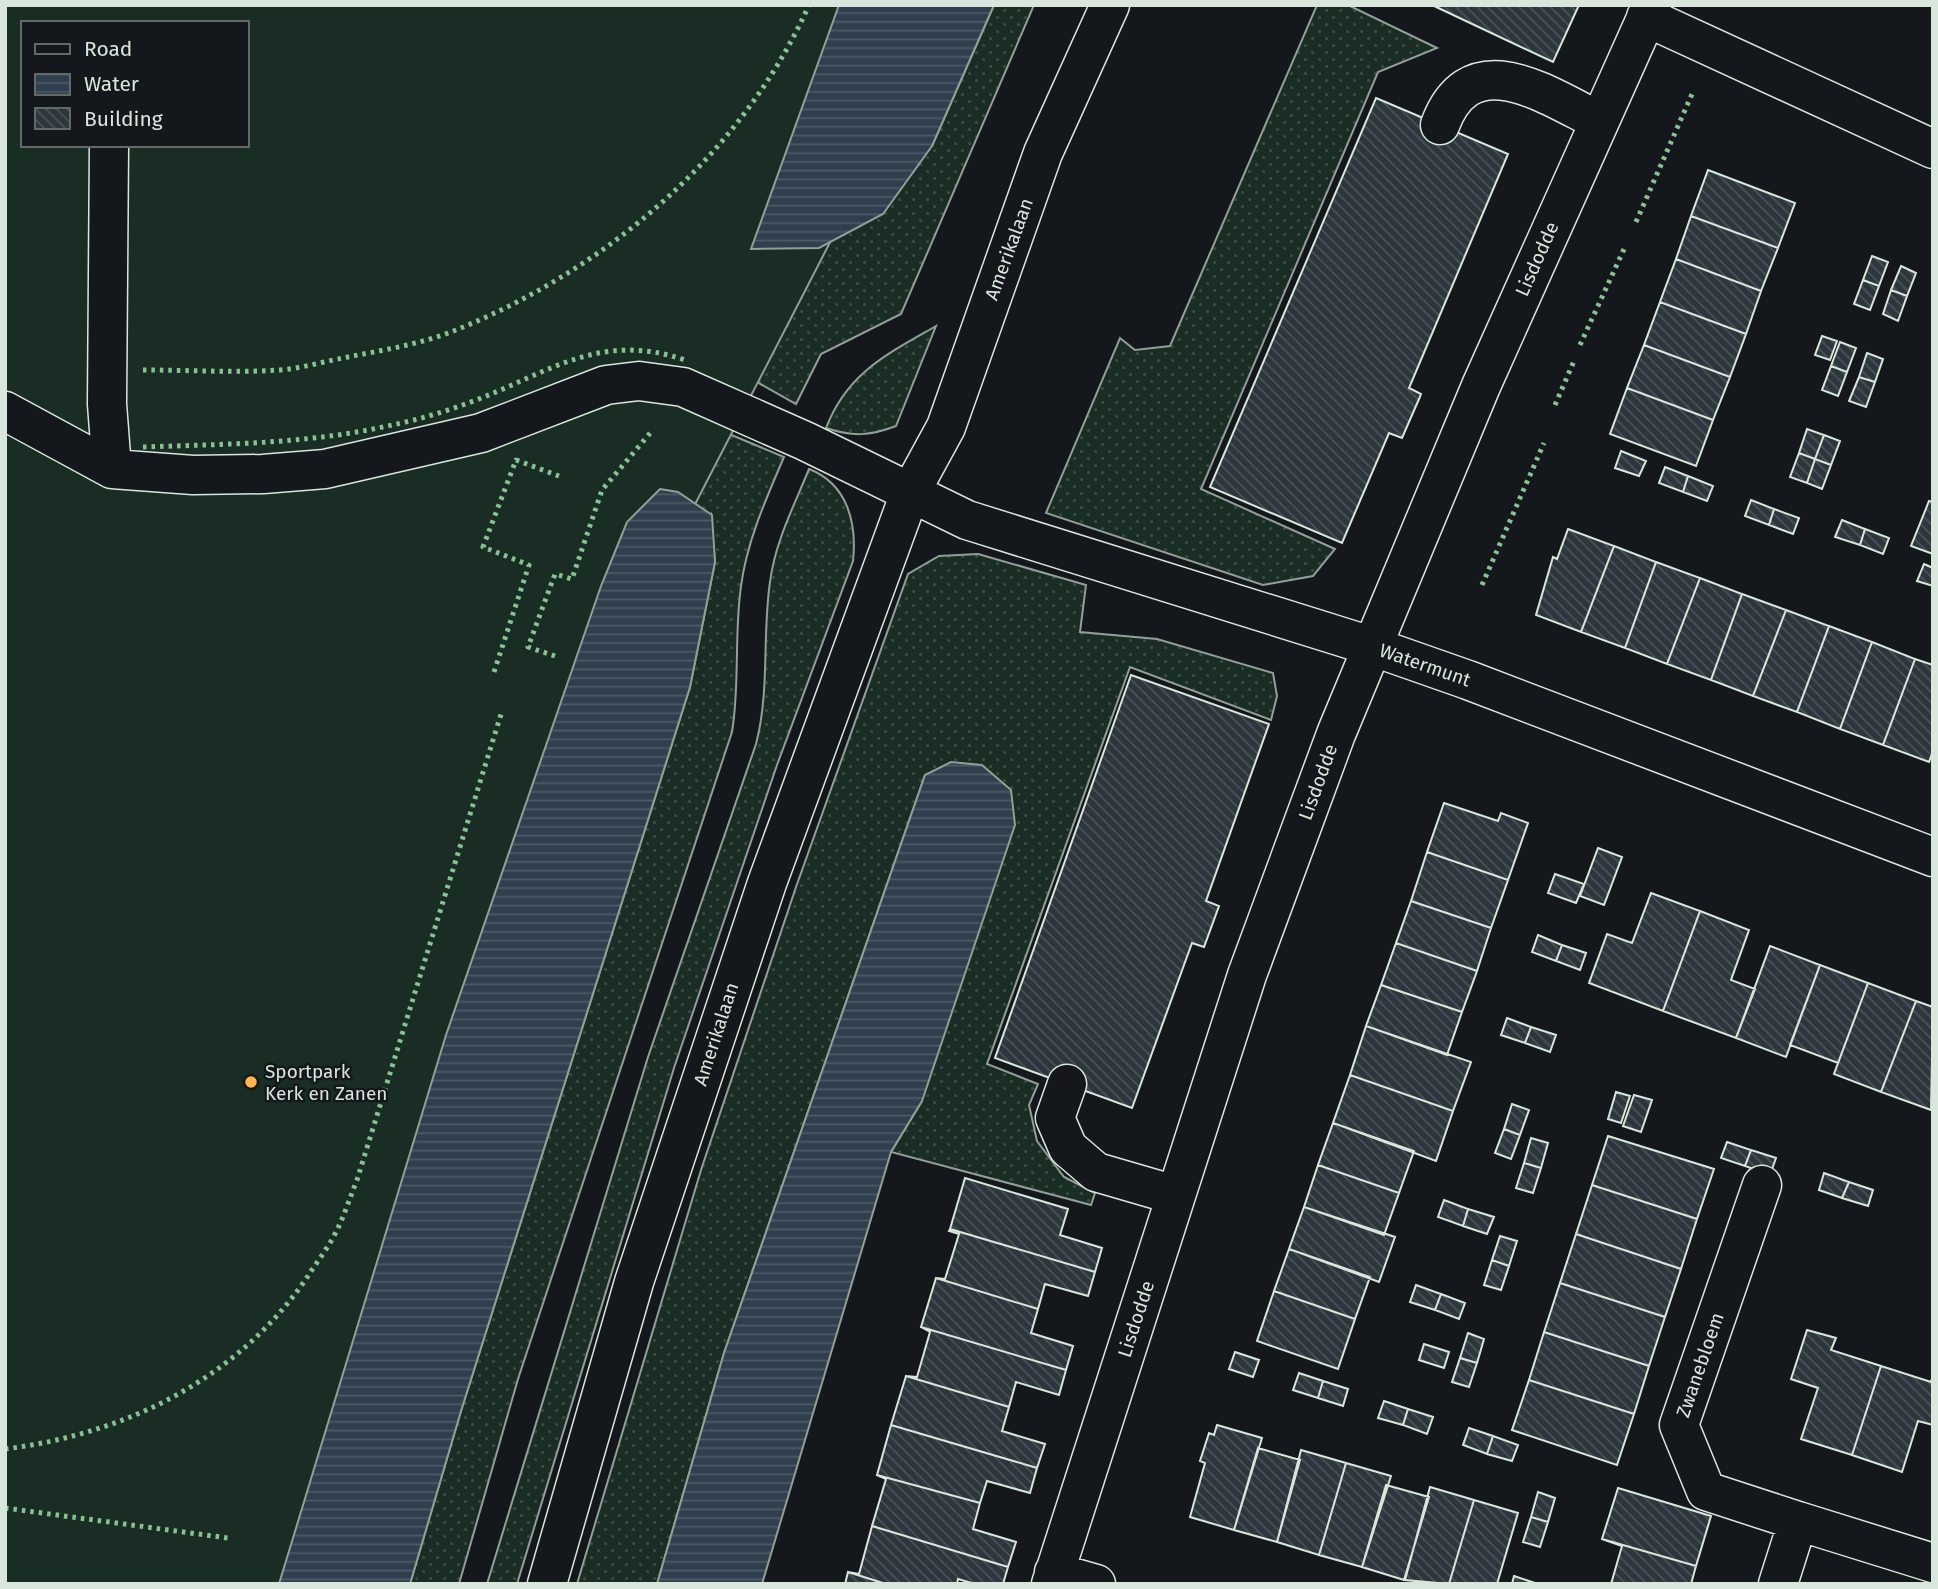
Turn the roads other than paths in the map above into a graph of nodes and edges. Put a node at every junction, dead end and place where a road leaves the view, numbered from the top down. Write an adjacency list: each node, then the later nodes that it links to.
1 (1110, 5): 9 (street, Amerikalaan)
2 (1649, 11): 3 (street, Lisdodde); 6 (street)
3 (1599, 121): 4 (street); 10 (street, Lisdodde)
4 (1440, 125)
5 (109, 147): 8 (street)
6 (1933, 149)
7 (5, 411): 8 (street)
8 (112, 469): 9 (street)
9 (910, 493): 10 (street, Watermunt); 18 (street, Amerikalaan)
10 (1371, 646): 11 (street, Watermunt); 14 (street, Lisdodde)
11 (1933, 857)
12 (1067, 1084): 14 (street)
13 (1762, 1185): 15 (street, Zwanebloem)
14 (1175, 1195): 17 (street, Lisdodde)
15 (1798, 1521): 16 (street, Zwanebloem); 20 (street)
16 (1933, 1563)
17 (1053, 1578): 19 (street)
18 (547, 1584)
19 (1096, 1584)
20 (1778, 1584)

